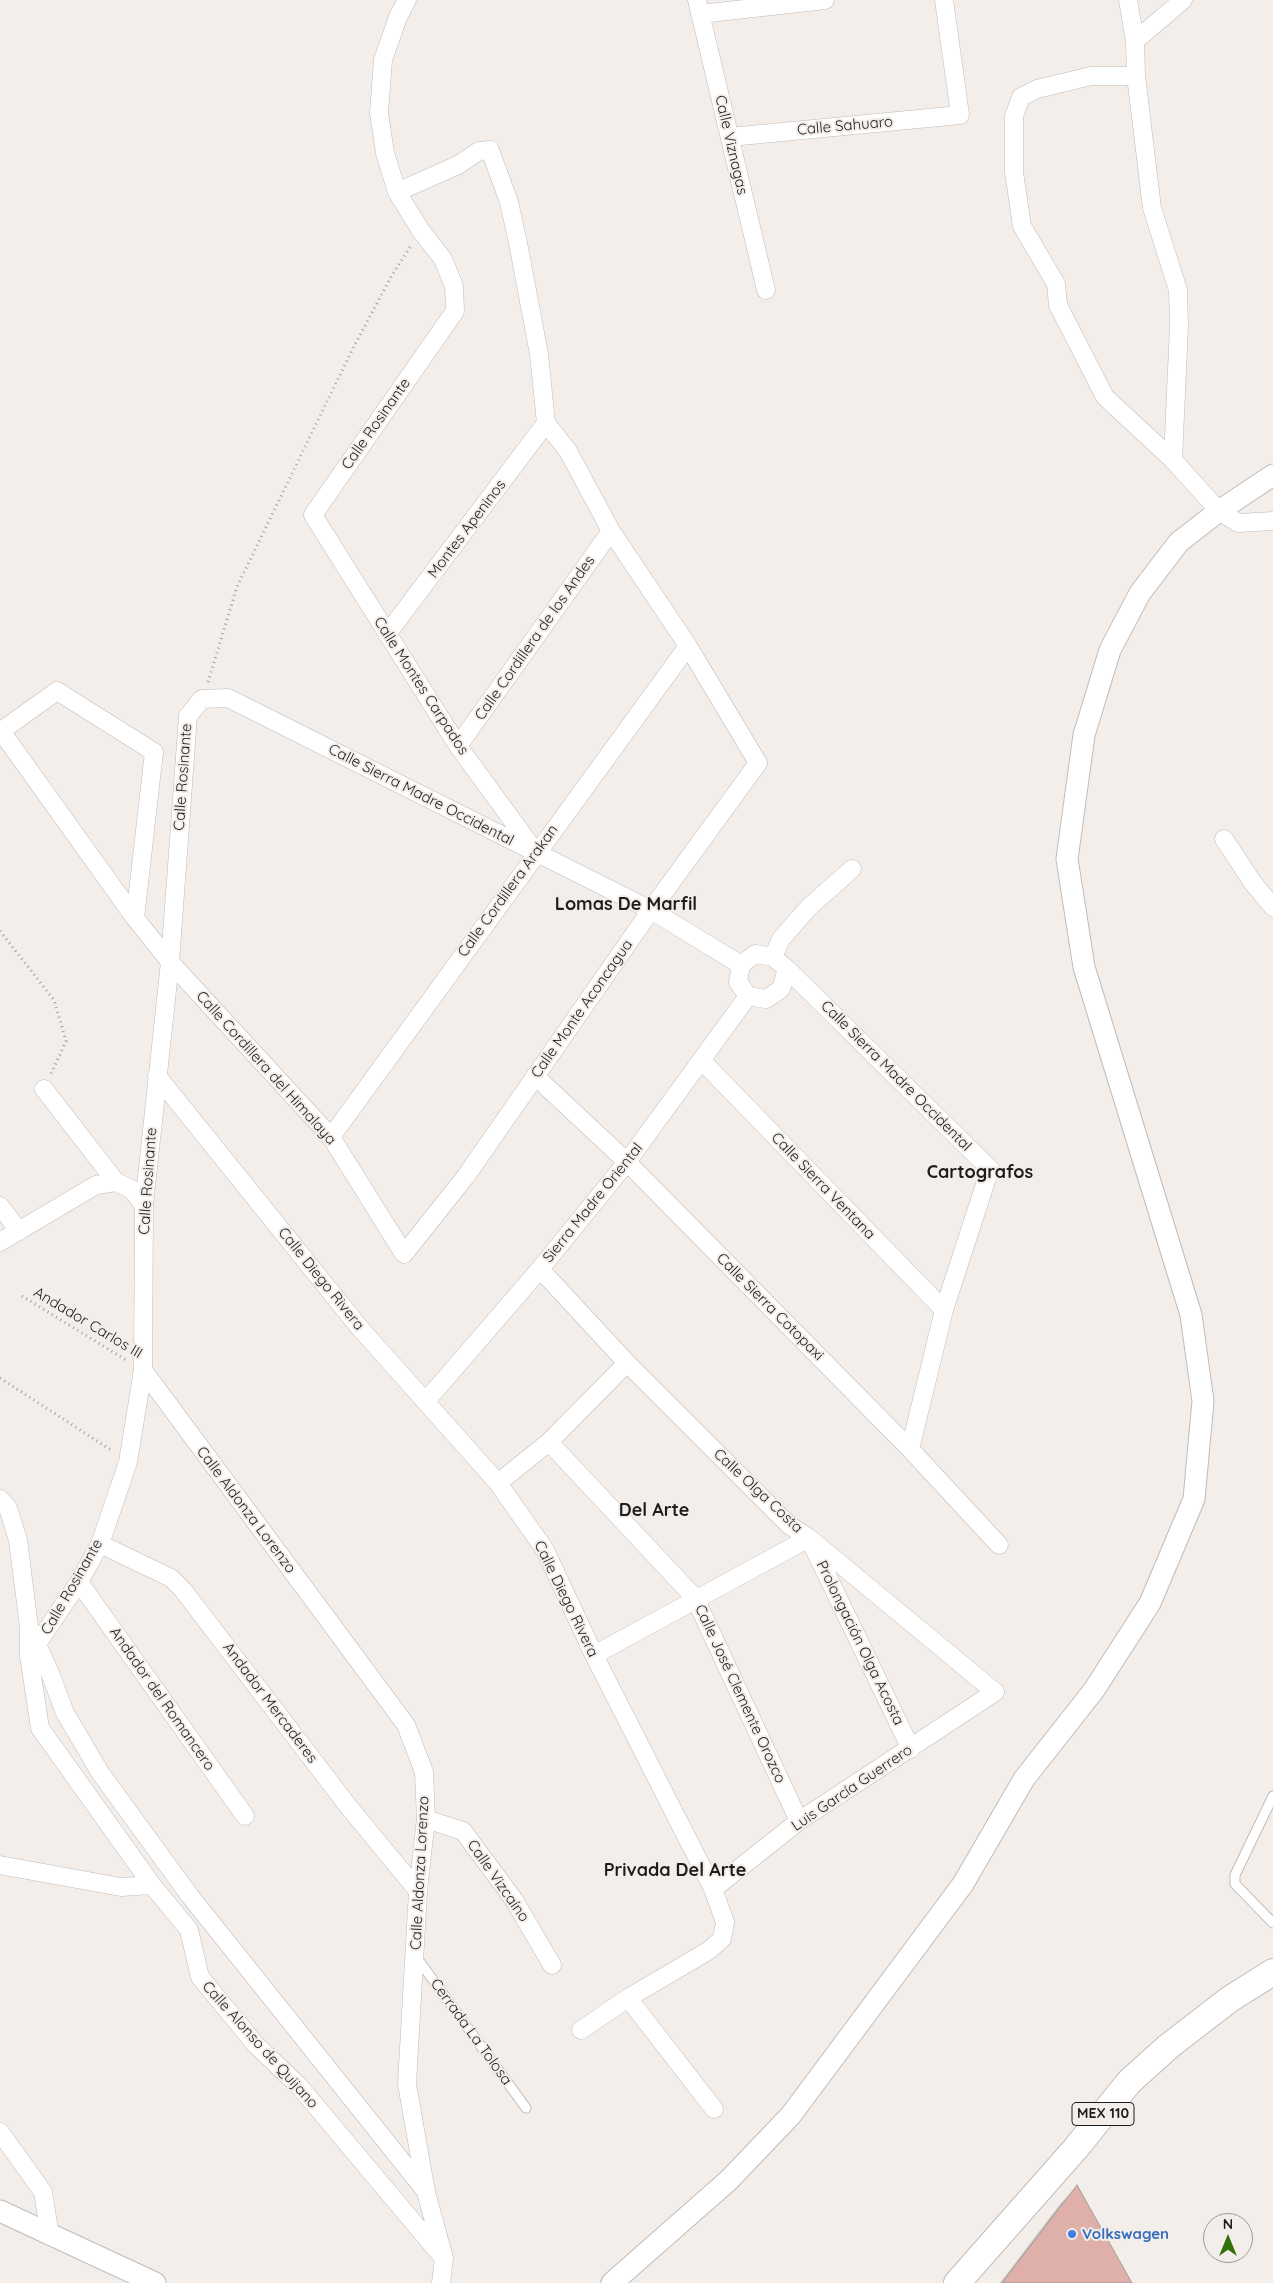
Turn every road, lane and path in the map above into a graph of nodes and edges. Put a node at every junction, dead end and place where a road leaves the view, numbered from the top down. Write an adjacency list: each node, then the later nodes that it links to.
1 (407, 0): 10 (street, Calle Rosinante)
2 (825, 0): 6 (street)
3 (944, 0): 9 (street, Calle Sahuaro)
4 (1128, 0): 7 (street)
5 (1183, 0): 7 (street)
6 (698, 7): 9 (street, Calle Viznagas)
7 (1135, 41): 8 (street)
8 (1136, 76): 14 (street); 14 (street)
9 (730, 137): 12 (street, Calle Viznagas)
10 (398, 192): 11 (street, Calle Rosinante); 13 (street)
11 (421, 231): 17 (street, Calle Rosinante); 22 (path)
12 (766, 290)
13 (546, 423): 19 (street); 20 (street, Montes Apeninos)
14 (1173, 460): 16 (street)
15 (1273, 475): 16 (street)
16 (1219, 511): 18 (street); 94 (street)
17 (313, 515): 20 (street, Calle Montes Carpados)
18 (1273, 521)
19 (611, 531): 21 (street); 23 (street, Calle Cordillera de los Andes)
20 (387, 634): 23 (street, Calle Montes Carpados)
21 (688, 646): 25 (street, Calle Cordillera Arakan); 28 (street, Calle Monte Aconcagua)
22 (202, 699): 25 (street, Calle Sierra Madre Occidental); 32 (street, Calle Rosinante)
23 (458, 746): 25 (street, Calle Montes Carpados)
24 (1224, 839): 27 (street)
25 (536, 852): 28 (street, Calle Sierra Madre Occidental); 40 (street, Calle Cordillera Arakan)
26 (852, 869): 31 (street)
27 (1273, 908)
28 (652, 910): 33 (street, Calle Sierra Madre Occidental); 38 (street, Calle Monte Aconcagua)
29 (135, 918): 29 (street, Calle Cordillera del Himalaya); 32 (street, Calle Cordillera del Himalaya)
30 (0, 931): 39 (path)
31 (773, 957): 33 (street); 34 (street)
32 (170, 962): 37 (street, Calle Rosinante); 40 (street, Calle Cordillera del Himalaya)
33 (741, 965): 35 (street)
34 (787, 969): 35 (street); 50 (street, Calle Sierra Madre Occidental)
35 (748, 996): 36 (street, Sierra Madre Oriental)
36 (702, 1061): 41 (street, Sierra Madre Oriental); 50 (street, Calle Sierra Ventana)
37 (157, 1076): 43 (street, Calle Rosinante); 54 (street, Calle Diego Rivera)
38 (534, 1076): 41 (street, Calle Sierra Cotopaxi); 47 (street, Calle Monte Aconcagua)
39 (44, 1089): 42 (street)
40 (331, 1137): 47 (street, Calle Cordillera del Himalaya)
41 (626, 1162): 48 (street, Sierra Madre Oriental); 56 (street, Calle Sierra Cotopaxi)
42 (116, 1182): 43 (street); 45 (street)
43 (144, 1205): 52 (street, Calle Rosinante)
44 (0, 1206): 45 (street)
45 (19, 1231): 46 (street)
46 (0, 1242)
47 (404, 1254)
48 (540, 1269): 51 (street, Calle Olga Costa); 54 (street, Sierra Madre Oriental)
49 (22, 1296): 52 (path, Andador Carlos III)
50 (944, 1310): 56 (street, Calle Sierra Madre Occidental)
51 (627, 1364): 55 (street); 60 (street, Calle Olga Costa)
52 (143, 1370): 57 (street, Calle Rosinante); 71 (street, Calle Aldonza Lorenzo)
53 (0, 1378): 57 (path)
54 (426, 1401): 58 (street, Calle Diego Rivera)
55 (549, 1442): 58 (street); 64 (street, Calle José Clemente Orozco)
56 (910, 1449): 62 (street, Calle Sierra Cotopaxi)
57 (128, 1462): 61 (street, Calle Rosinante)
58 (498, 1482): 66 (street, Calle Diego Rivera)
59 (0, 1499): 65 (street, Calle Alonso de Quijano)
60 (809, 1538): 64 (street); 67 (street, Calle Olga Costa); 68 (street, Prolongación Olga Acosta)
61 (100, 1544): 63 (street, Calle Rosinante); 76 (street, Andador Mercaderes)
62 (999, 1545)
63 (79, 1582): 65 (street, Calle Rosinante); 70 (street, Andador del Romancero)
64 (695, 1598): 66 (street); 72 (street, Calle José Clemente Orozco)
65 (33, 1651): 74 (street, Calle Alonso de Quijano); 77 (street, Calle Alonso de Quijano)
66 (594, 1655): 75 (street, Calle Diego Rivera)
67 (995, 1692): 68 (street, Luis García Guerrero)
68 (910, 1749): 72 (street, Luis García Guerrero)
69 (1273, 1796): 79 (lane)
70 (245, 1816)
71 (426, 1819): 76 (street, Calle Aldonza Lorenzo); 81 (street, Calle Vizcaíno)
72 (799, 1821): 75 (street, Luis García Guerrero)
73 (0, 1865): 74 (street)
74 (152, 1885): 78 (street, Calle Alonso de Quijano)
75 (713, 1889): 83 (street, Calle Diego Rivera)
76 (418, 1891): 80 (street, Calle Aldonza Lorenzo)
77 (190, 1896): 78 (street); 88 (street, Calle Alonso de Quijano)
78 (173, 1911): 91 (street, Calle Alonso de Quijano)
79 (1273, 1923)
80 (415, 1956): 85 (lane, Cerrada La Tolosa); 88 (street, Calle Aldonza Lorenzo)
81 (552, 1966)
82 (1273, 1972): 95 (main road, MEX 110)
83 (628, 1998): 84 (street, Calle Diego Rivera); 86 (street)
84 (581, 2030)
85 (526, 2108)
86 (714, 2109)
87 (0, 2132): 90 (street)
88 (426, 2192): 91 (street, Calle Aldonza Lorenzo)
89 (0, 2211): 90 (street)
90 (50, 2236): 92 (street)
91 (444, 2258): 93 (street, Calle Aldonza Lorenzo)
92 (155, 2283)
93 (441, 2283)
94 (612, 2283)
95 (958, 2283)

